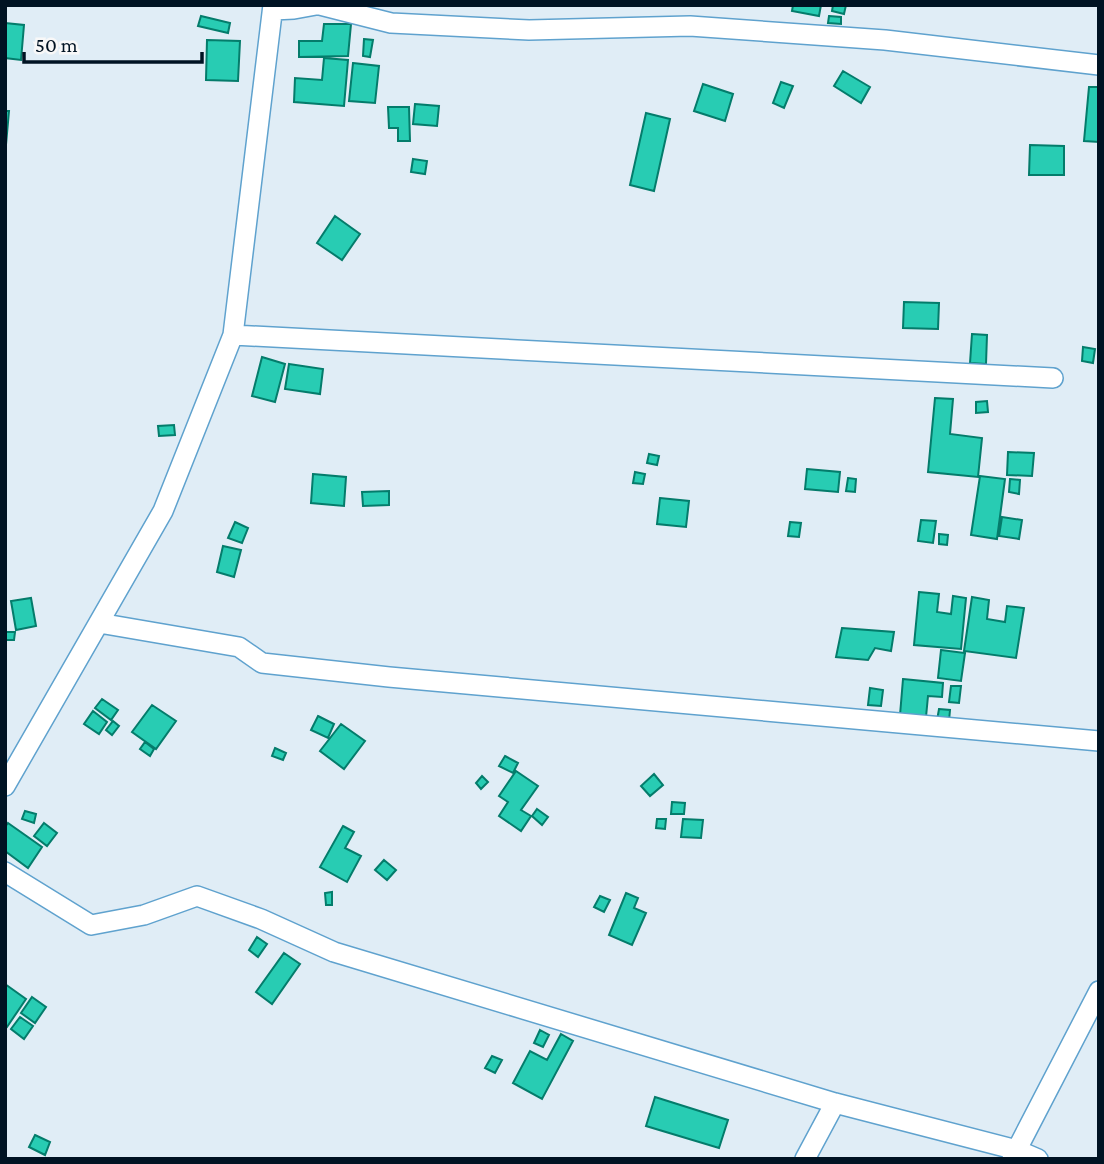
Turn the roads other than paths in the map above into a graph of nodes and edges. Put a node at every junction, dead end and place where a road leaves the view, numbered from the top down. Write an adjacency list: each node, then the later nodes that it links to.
1 (318, 5): 2 (street); 3 (street)
2 (273, 7): 4 (street)
3 (1099, 65)
4 (233, 335): 5 (street); 6 (street)
5 (1053, 378)
6 (99, 623): 7 (street); 8 (street)
7 (1099, 741)
8 (5, 786)
9 (5, 872): 11 (street)
10 (1099, 991): 12 (street)
11 (835, 1103): 12 (street); 13 (street)
12 (1015, 1154): 14 (street)
13 (805, 1159)
14 (1038, 1159)

